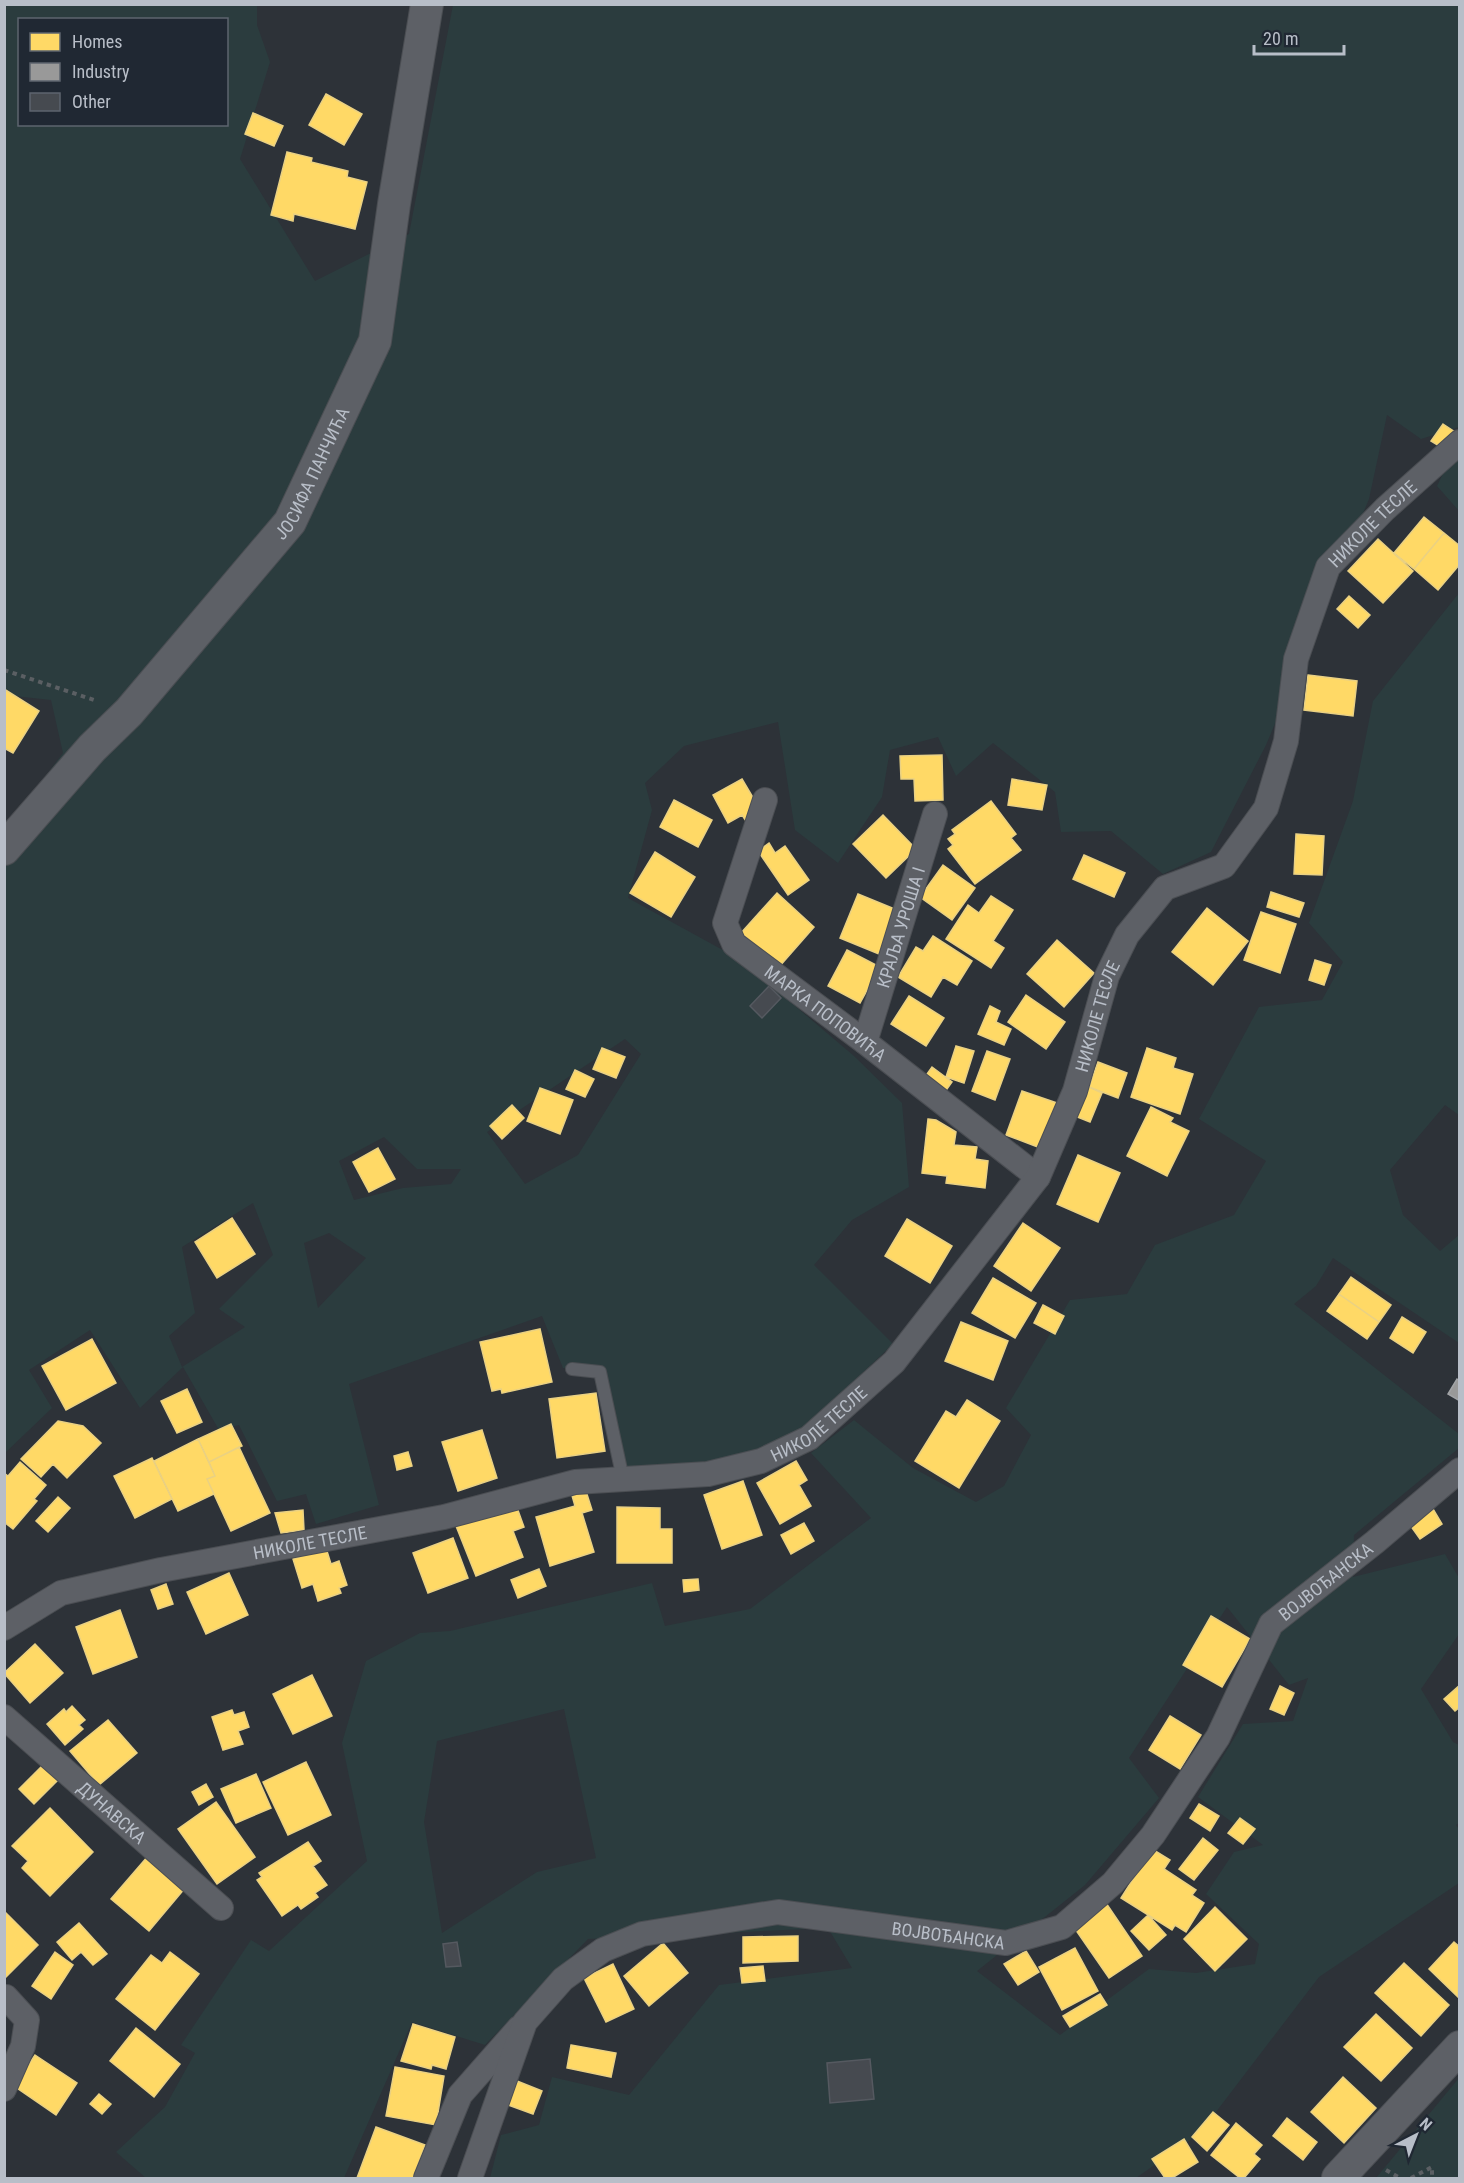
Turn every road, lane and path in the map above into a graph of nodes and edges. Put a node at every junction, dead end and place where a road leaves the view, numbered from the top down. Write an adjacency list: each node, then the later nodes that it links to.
1 (427, 4): 4 (street, ЈОСИФА ПАНЧИЋА)
2 (1460, 442): 9 (street, НИКОЛЕ ТЕСЛЕ)
3 (4, 670): 4 (path)
4 (129, 712): 7 (street, ЈОСИФА ПАНЧИЋА)
5 (765, 800): 8 (street, МАРКА ПОПОВИЋА)
6 (935, 814): 8 (street, КРАЉА УРОША I)
7 (4, 849)
8 (865, 1042): 9 (street, МАРКА ПОПОВИЋА)
9 (1038, 1177): 12 (street, НИКОЛЕ ТЕСЛЕ)
10 (572, 1369): 12 (lane)
11 (1460, 1470): 17 (street, ВОЈВОЂАНСКА)
12 (623, 1479): 13 (street, НИКОЛЕ ТЕСЛЕ)
13 (4, 1628)
14 (4, 1717): 15 (street, ДУНАВСКА)
15 (221, 1908)
16 (6, 1998): 19 (street)
17 (525, 2022): 20 (street); 21 (street, ВОЈВОЂАНСКА)
18 (1460, 2047): 22 (street)
19 (4, 2089)
20 (426, 2178)
21 (470, 2178)
22 (1338, 2178)
23 (1411, 2178): 24 (path)
24 (1432, 2178)

